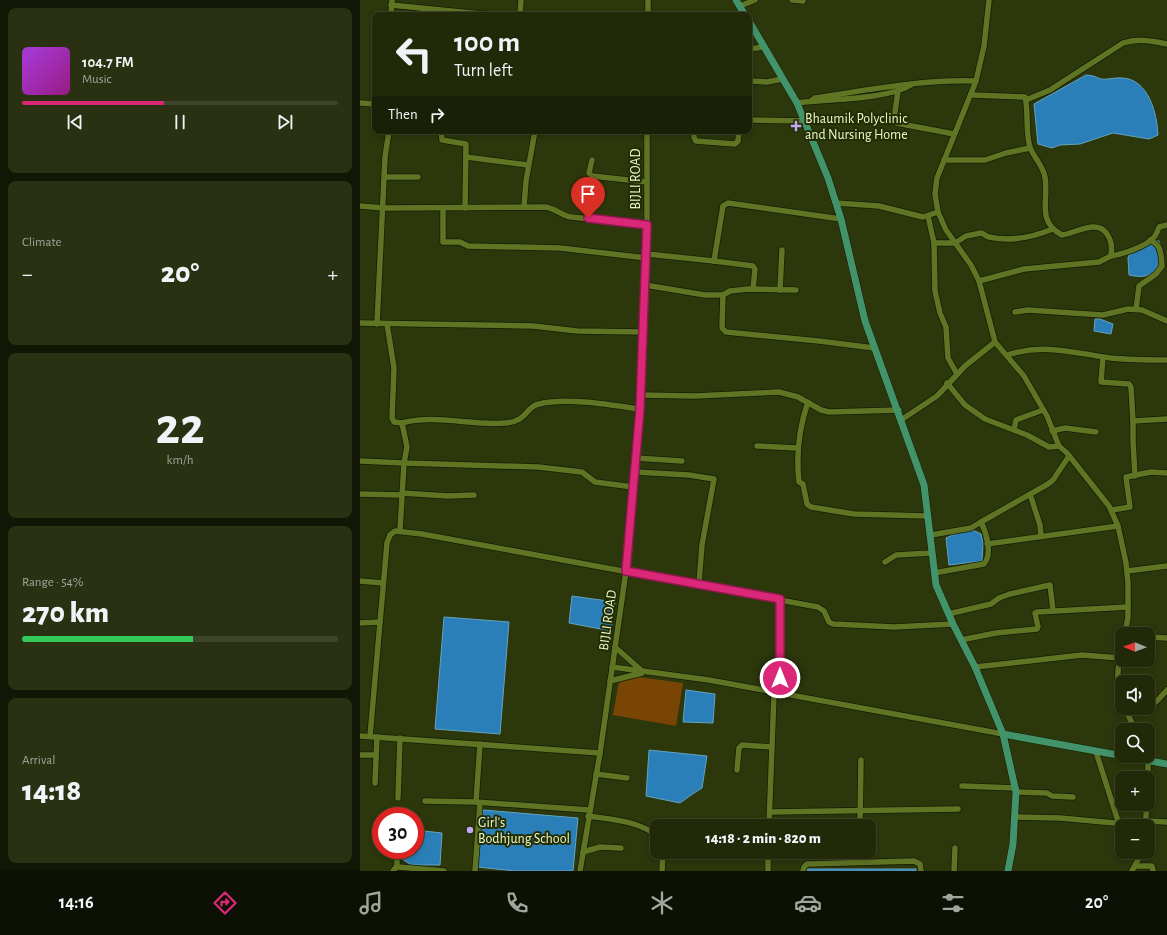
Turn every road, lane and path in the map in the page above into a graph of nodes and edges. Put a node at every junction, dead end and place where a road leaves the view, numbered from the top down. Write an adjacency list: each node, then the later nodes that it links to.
1 (521, 0): 10 (street)
2 (648, 0): 11 (street)
3 (755, 0): 8 (street)
4 (792, 0): 6 (street)
5 (989, 0): 19 (street)
6 (803, 1)
7 (391, 2): 9 (street)
8 (738, 3): 12 (main road)
9 (468, 12)
10 (520, 12)
11 (648, 12)
12 (743, 12)
13 (752, 26): 15 (main road)
14 (1167, 44): 23 (street)
15 (764, 47): 16 (street); 17 (main road)
16 (752, 49)
17 (782, 79): 18 (street); 26 (main road)
18 (752, 81)
19 (976, 81): 20 (street); 22 (street)
20 (911, 85): 21 (street); 24 (street)
21 (898, 91): 24 (street); 36 (street)
22 (972, 95): 23 (street); 36 (street)
23 (1026, 100): 37 (street)
24 (811, 101): 26 (street)
25 (360, 103): 27 (street)
26 (797, 103): 29 (main road)
27 (372, 104)
28 (752, 120): 29 (street)
29 (806, 121): 45 (main road)
30 (389, 134): 42 (street)
31 (441, 134): 38 (street)
32 (534, 134): 41 (street)
33 (647, 134): 44 (street, BIJLI ROAD)
34 (694, 134): 35 (street)
35 (739, 134)
36 (954, 134): 40 (street)
37 (1030, 148): 40 (street); 56 (street)
38 (466, 157): 41 (street); 50 (street)
39 (592, 160): 44 (street)
40 (944, 160): 51 (street)
41 (528, 165): 47 (street)
42 (385, 177): 43 (street); 48 (street)
43 (418, 177)
44 (647, 182): 54 (street, BIJLI ROAD)
45 (836, 203): 52 (street); 53 (main road)
46 (360, 206): 48 (street)
47 (524, 207): 50 (street); 54 (street)
48 (384, 208): 49 (street); 74 (street)
49 (443, 208): 50 (street); 61 (street)
50 (465, 208)
51 (938, 212): 52 (street); 59 (street)
52 (928, 216): 58 (street)
53 (841, 219): 63 (street); 78 (main road)
54 (647, 225): 61 (street, BIJLI ROAD)
55 (1167, 225): 57 (street)
56 (1053, 230): 59 (street); 62 (street)
57 (1150, 240): 62 (street); 70 (street)
58 (934, 243): 59 (street); 82 (street)
59 (955, 243): 64 (street)
60 (782, 250): 67 (street)
61 (647, 256): 63 (street); 65 (street, BIJLI ROAD)
62 (1111, 256): 64 (street)
63 (714, 261): 66 (street)
64 (979, 281): 77 (street)
65 (645, 285): 69 (street); 76 (street, BIJLI ROAD)
66 (753, 289): 67 (street); 69 (street)
67 (780, 290): 68 (street)
68 (796, 290)
69 (722, 295): 78 (street)
70 (1136, 309): 71 (street); 72 (street)
71 (1015, 312)
72 (1167, 321)
73 (360, 323): 74 (street)
74 (377, 324): 75 (street)
75 (387, 324): 76 (street); 92 (street)
76 (644, 332): 84 (street, BIJLI ROAD)
77 (995, 342): 79 (street); 82 (street)
78 (874, 348): 87 (main road)
79 (1007, 355): 80 (street); 88 (street)
80 (1103, 357): 81 (street); 91 (street)
81 (1167, 360)
82 (957, 374): 83 (street)
83 (947, 383): 90 (street); 93 (street)
84 (640, 395): 85 (street); 86 (street, BIJLI ROAD)
85 (808, 402): 87 (street); 98 (street)
86 (640, 409): 92 (street); 100 (street, BIJLI ROAD)
87 (899, 410): 90 (main road)
88 (1043, 410): 93 (street); 94 (street)
89 (1167, 419): 91 (street)
90 (901, 420): 113 (main road)
91 (1133, 421): 106 (street)
92 (402, 423): 103 (street)
93 (1014, 430): 97 (street)
94 (1052, 430): 95 (street); 97 (street)
95 (1096, 432)
96 (757, 446): 98 (street)
97 (1059, 446): 99 (street)
98 (798, 448): 113 (street)
99 (1069, 456): 110 (street); 112 (street)
100 (635, 458): 102 (street); 104 (street, BIJLI ROAD)
101 (360, 461): 103 (street)
102 (682, 461)
103 (404, 463): 107 (street); 109 (street)
104 (635, 472): 107 (street, BIJLI ROAD); 128 (street)
105 (1167, 473): 106 (street)
106 (1136, 476): 112 (street)
107 (633, 487): 123 (street, BIJLI ROAD)
108 (360, 494): 109 (street)
109 (402, 494): 111 (street); 116 (street)
110 (1030, 494): 114 (street); 118 (street)
111 (474, 495)
112 (1112, 510): 115 (street)
113 (928, 516): 117 (main road)
114 (982, 522): 117 (street); 119 (street)
115 (1118, 526): 118 (street); 124 (street)
116 (400, 530): 123 (street); 127 (street)
117 (931, 535): 120 (main road)
118 (1041, 536): 119 (street)
119 (987, 544): 125 (street)
120 (932, 554): 121 (street); 125 (main road)
121 (885, 562)
122 (1167, 566): 124 (street)
123 (626, 571): 128 (street); 140 (street, BIJLI ROAD)
124 (1127, 571): 130 (street)
125 (934, 573): 132 (main road)
126 (360, 581): 127 (street)
127 (383, 583): 133 (street)
128 (699, 583): 129 (street)
129 (780, 599): 135 (street); 147 (street)
130 (1128, 607): 131 (street); 136 (street)
131 (1053, 610): 132 (street); 139 (street)
132 (948, 614): 135 (main road)
133 (380, 622): 134 (street); 151 (street)
134 (360, 623)
135 (953, 624): 139 (main road)
136 (1125, 627)
137 (1155, 637): 138 (street)
138 (1167, 638)
139 (961, 640): 143 (main road)
140 (615, 647): 142 (street, BIJLI ROAD); 144 (street)
141 (1115, 657): 143 (street)
142 (612, 667): 144 (street); 145 (street, BIJLI ROAD)
143 (975, 667): 149 (main road)
144 (644, 672): 145 (street); 147 (street)
145 (610, 681): 156 (street, BIJLI ROAD)
146 (1167, 690): 148 (street)
147 (777, 693): 149 (street); 155 (street)
148 (1155, 702)
149 (1003, 734): 157 (main road); 169 (main road)
150 (360, 736): 151 (street)
151 (370, 736): 152 (street)
152 (377, 737): 153 (street); 159 (street)
153 (400, 738): 154 (street); 171 (street)
154 (480, 744): 156 (street); 173 (street)
155 (772, 747): 164 (street); 176 (street)
156 (600, 752): 165 (street, BIJLI ROAD)
157 (1096, 752): 160 (main road); 181 (street)
158 (360, 754): 159 (street)
159 (376, 755): 167 (street)
160 (1115, 755)
161 (861, 760): 175 (street)
162 (1155, 761): 163 (main road)
163 (1167, 764)
164 (737, 770)
165 (596, 774): 166 (street); 177 (street, BIJLI ROAD)
166 (628, 778)
167 (374, 783)
168 (962, 786): 169 (street)
169 (1016, 790): 170 (street); 178 (main road)
170 (1072, 797)
171 (398, 798)
172 (425, 801): 173 (street)
173 (478, 803): 177 (street); 197 (street)
174 (958, 809): 175 (street)
175 (860, 810): 176 (street); 180 (street)
176 (770, 812): 179 (street)
177 (589, 813): 185 (street); 188 (street, BIJLI ROAD)
178 (1015, 818): 184 (street); 204 (main road)
179 (770, 819)
180 (860, 819)
181 (1118, 819)
182 (1167, 822): 183 (street)
183 (1155, 823)
184 (1115, 826)
185 (650, 832)
186 (621, 848): 188 (street)
187 (955, 848): 203 (street)
188 (583, 852): 198 (street, BIJLI ROAD)
189 (396, 859): 195 (street)
190 (663, 859): 199 (street)
191 (768, 859): 200 (street)
192 (1139, 859): 194 (street)
193 (860, 862): 201 (street); 202 (street)
194 (1136, 866): 205 (street); 206 (street)
195 (395, 869): 196 (street)
196 (444, 871)
197 (475, 871)
198 (580, 871)
199 (662, 871)
200 (768, 871)
201 (803, 871)
202 (921, 871)
203 (954, 871)
204 (1008, 871)
205 (1132, 871)
206 (1153, 871)

